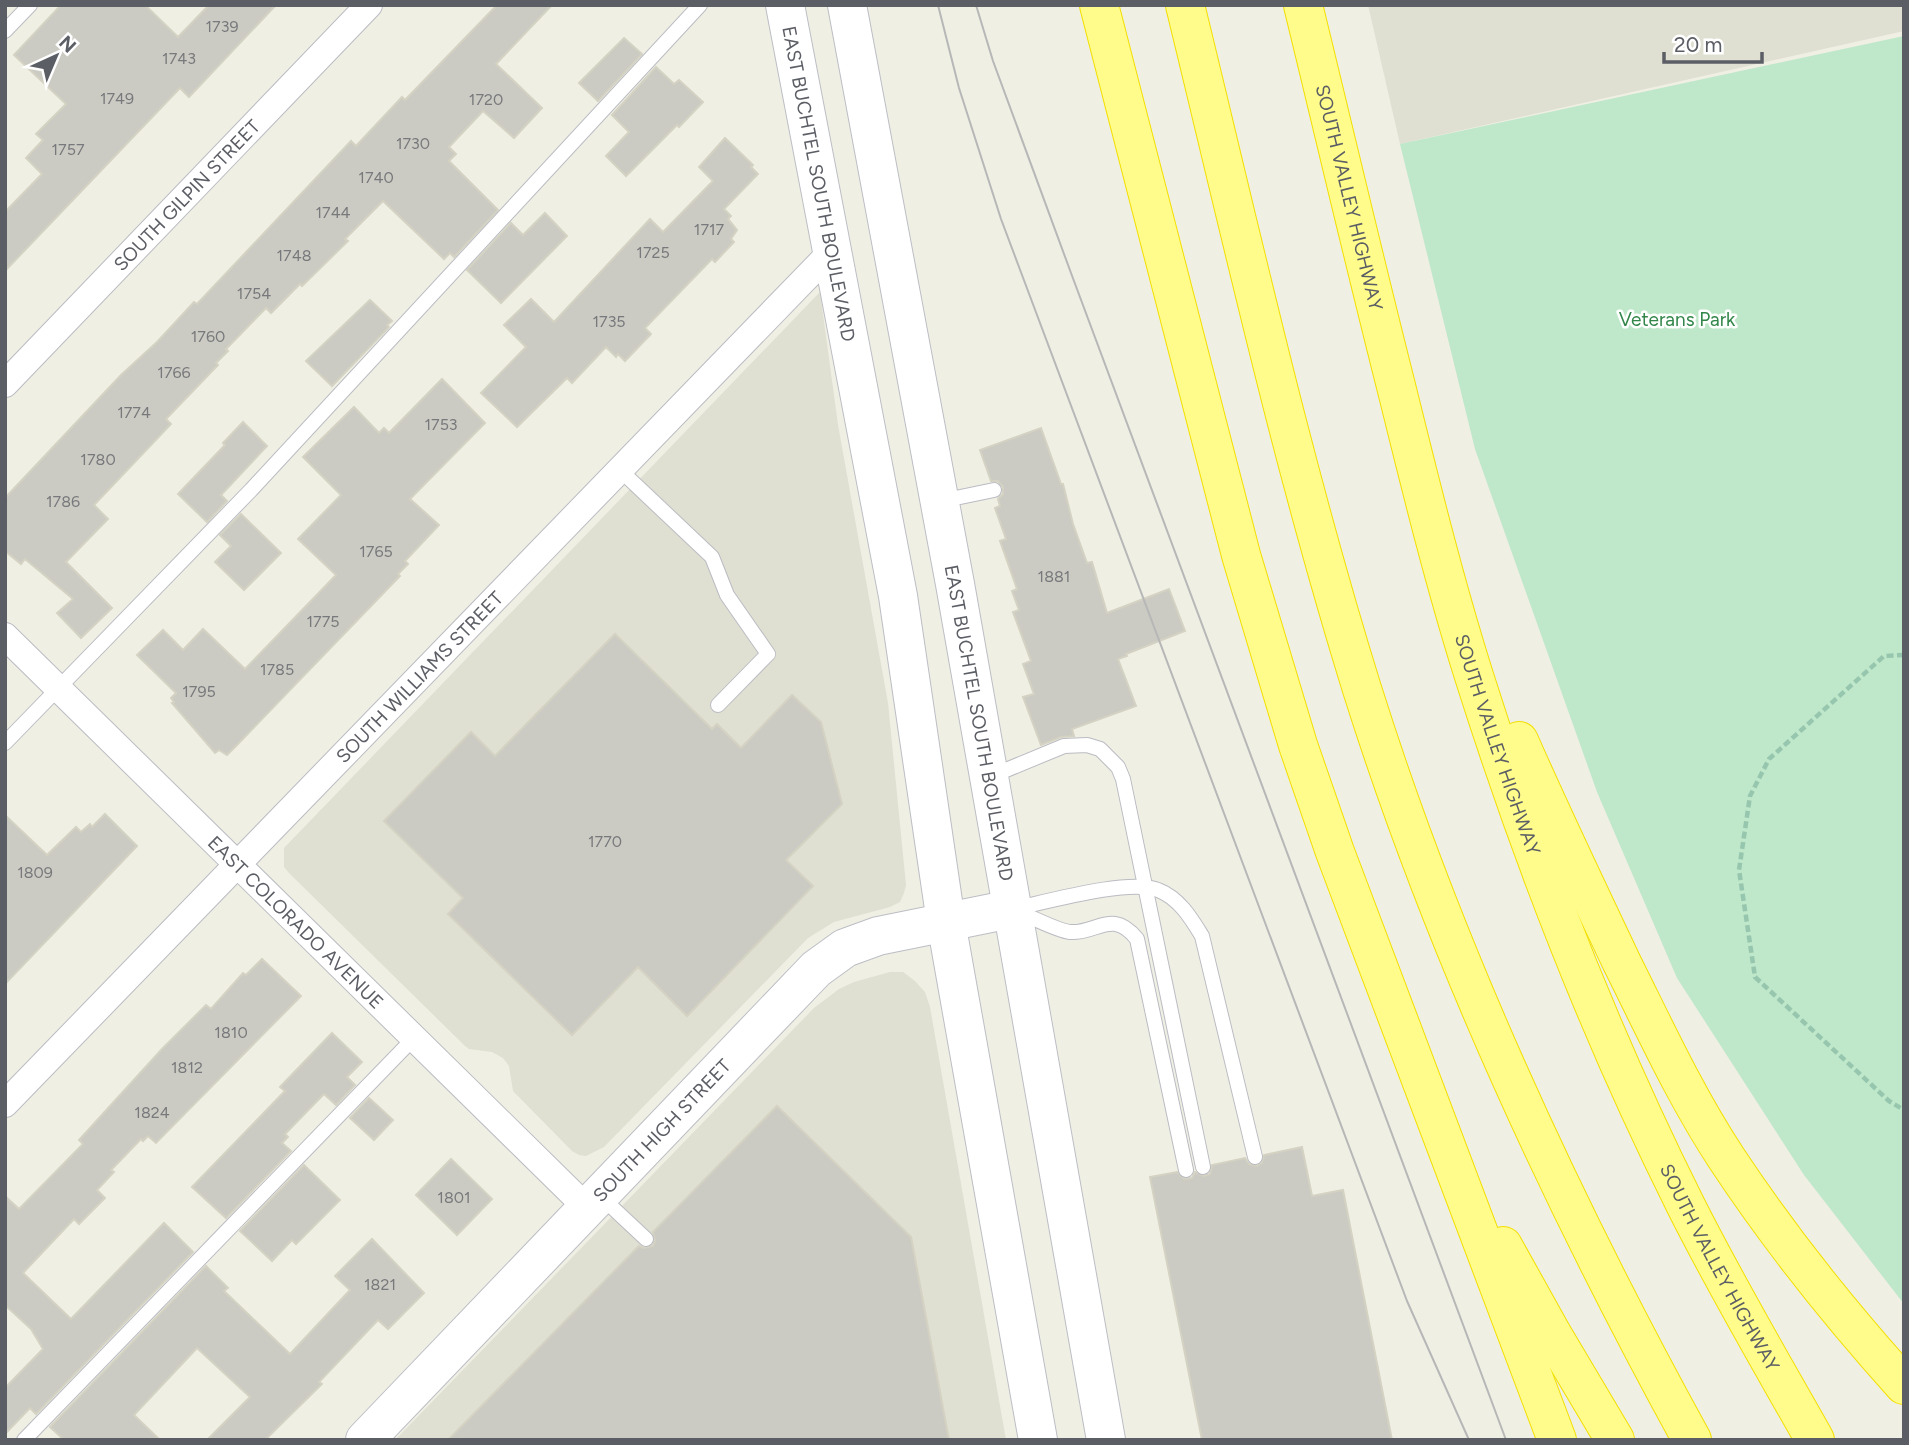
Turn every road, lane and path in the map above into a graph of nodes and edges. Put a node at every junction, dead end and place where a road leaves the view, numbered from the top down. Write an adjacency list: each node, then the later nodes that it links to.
1 (30, 5): 9 (lane)
2 (369, 5): 11 (street, SOUTH GILPIN STREET)
3 (700, 5): 18 (lane)
4 (847, 5): 15 (main road, EAST BUCHTEL SOUTH BOULEVARD)
5 (1098, 5): 26 (highway)
6 (1185, 5): 42 (highway)
7 (1303, 5): 14 (highway, SOUTH VALLEY HIGHWAY)
8 (780, 12): 10 (main road, EAST BUCHTEL SOUTH BOULEVARD)
9 (5, 31)
10 (833, 250): 12 (street, SOUTH WILLIAMS STREET); 25 (main road, EAST BUCHTEL SOUTH BOULEVARD)
11 (5, 384)
12 (620, 470): 19 (lane); 22 (street, SOUTH WILLIAMS STREET)
13 (994, 490): 15 (lane)
14 (1423, 498): 35 (highway); 43 (highway, SOUTH VALLEY HIGHWAY)
15 (939, 501): 21 (main road, EAST BUCHTEL SOUTH BOULEVARD)
16 (5, 636): 18 (street, EAST COLORADO AVENUE)
17 (1904, 655): 29 (path)
18 (58, 688): 20 (lane); 22 (street, EAST COLORADO AVENUE)
19 (718, 705)
20 (5, 743)
21 (988, 777): 23 (lane); 24 (main road, EAST BUCHTEL SOUTH BOULEVARD)
22 (237, 865): 27 (street, EAST COLORADO AVENUE); 28 (street, SOUTH WILLIAMS STREET)
23 (1145, 886): 24 (lane); 30 (lane); 31 (lane)
24 (1011, 909): 25 (main road, SOUTH HIGH STREET); 32 (lane); 39 (main road, EAST BUCHTEL SOUTH BOULEVARD)
25 (946, 922): 33 (main road, SOUTH HIGH STREET); 38 (main road, EAST BUCHTEL SOUTH BOULEVARD)
26 (1380, 973): 40 (highway); 41 (highway)
27 (414, 1040): 33 (street, EAST COLORADO AVENUE); 36 (lane)
28 (5, 1104)
29 (1904, 1110)
30 (1255, 1157)
31 (1203, 1167)
32 (1186, 1170)
33 (592, 1201): 34 (lane); 37 (main road, SOUTH HIGH STREET)
34 (646, 1240)
35 (1904, 1385)
36 (24, 1440)
37 (365, 1440)
38 (1038, 1440)
39 (1106, 1440)
40 (1557, 1440)
41 (1615, 1440)
42 (1692, 1440)
43 (1815, 1440)

